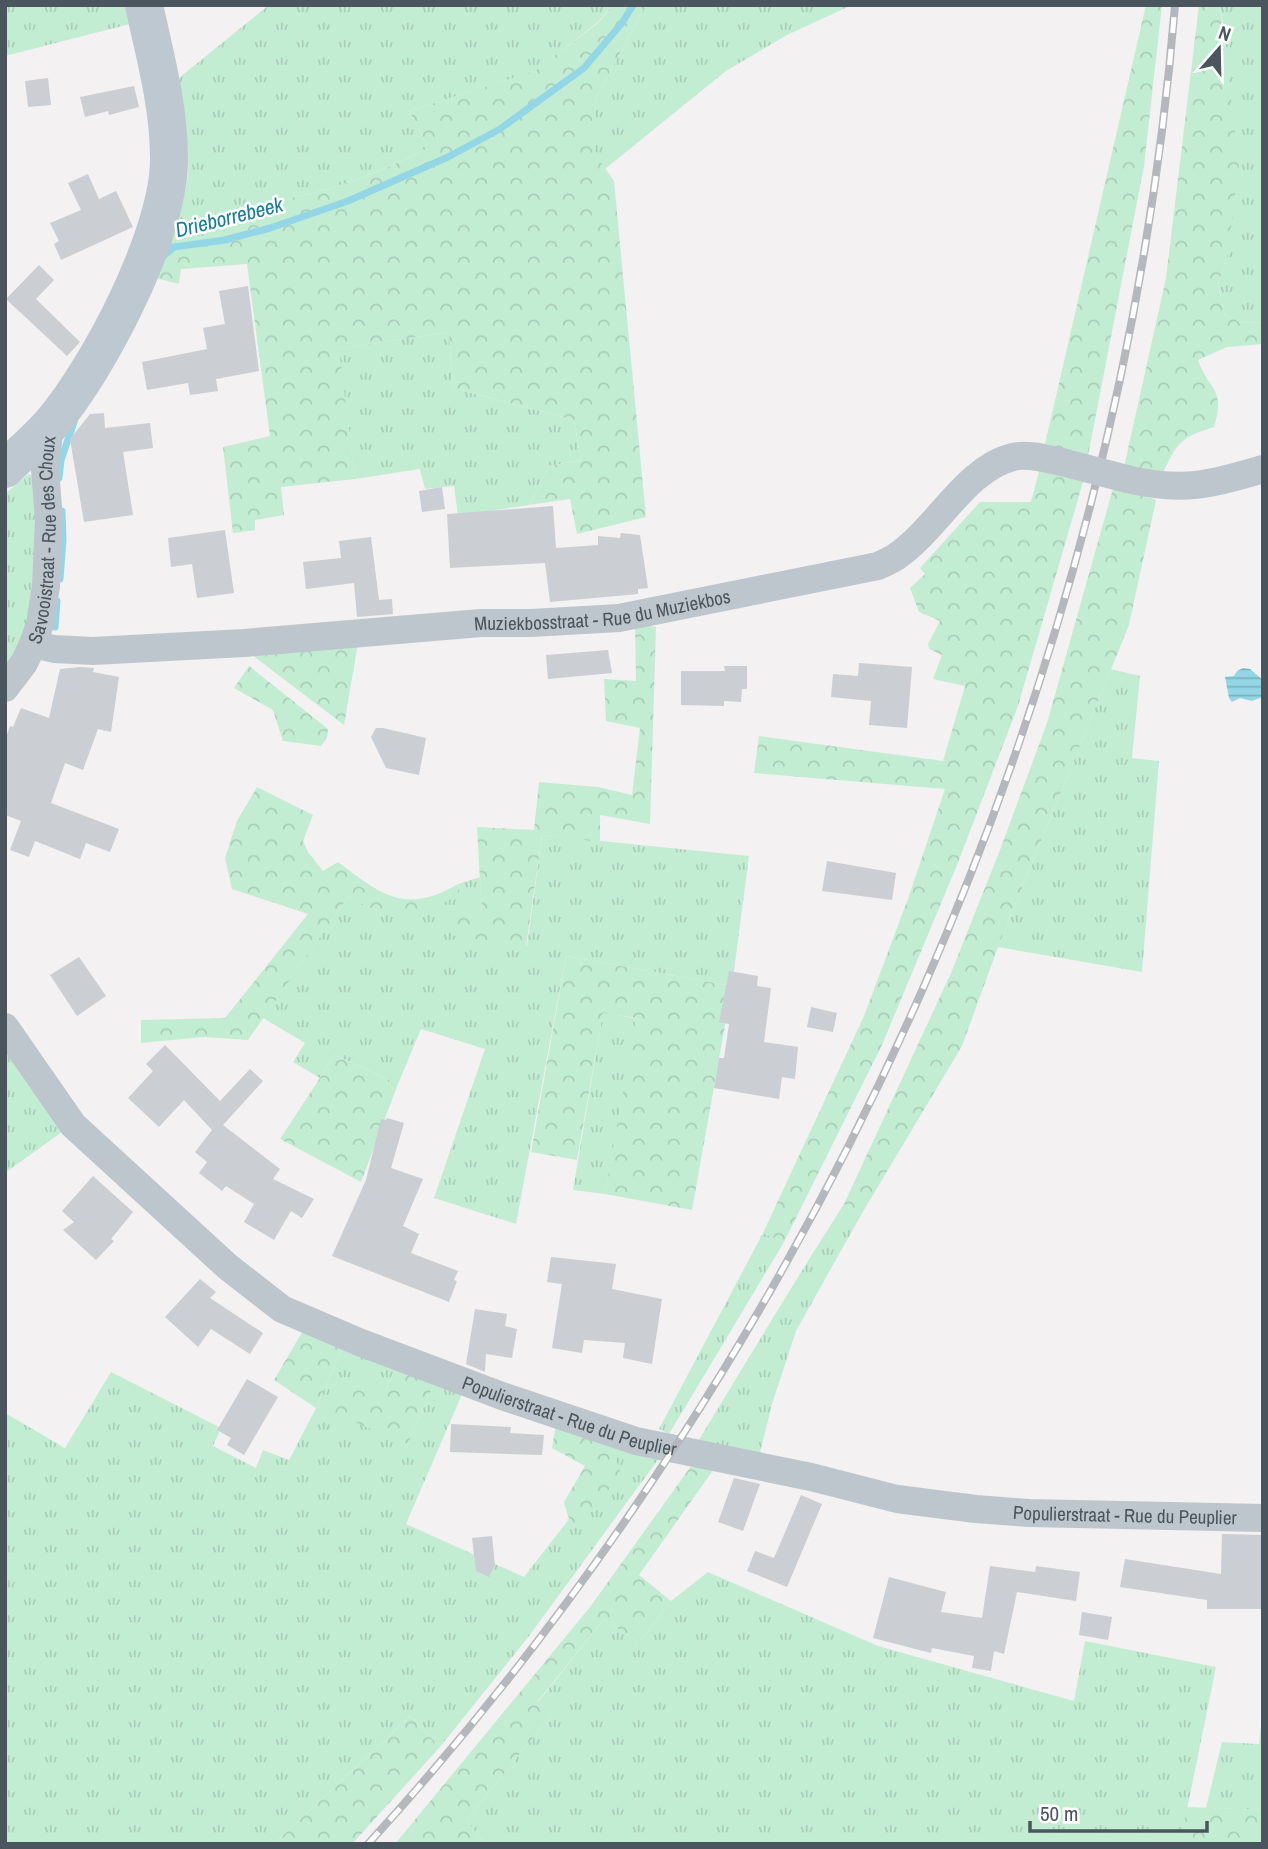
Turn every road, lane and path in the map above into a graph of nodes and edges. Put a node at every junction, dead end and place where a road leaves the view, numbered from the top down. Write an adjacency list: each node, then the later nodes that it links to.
1 (144, 5): 2 (main road, Savooistraat - Rue des Choux)
2 (50, 424): 3 (main road, Savooistraat - Rue des Choux); 5 (street, Savooistraat - Rue des Choux)
3 (5, 469)
4 (1263, 469): 5 (street, Muziekbosstraat - Rue du Muziekbos, bridge)
5 (33, 644): 6 (street, Savooistraat - Rue des Choux)
6 (5, 688)
7 (5, 1027): 8 (street, Populierstraat - Rue du Peuplier)
8 (1263, 1518)

